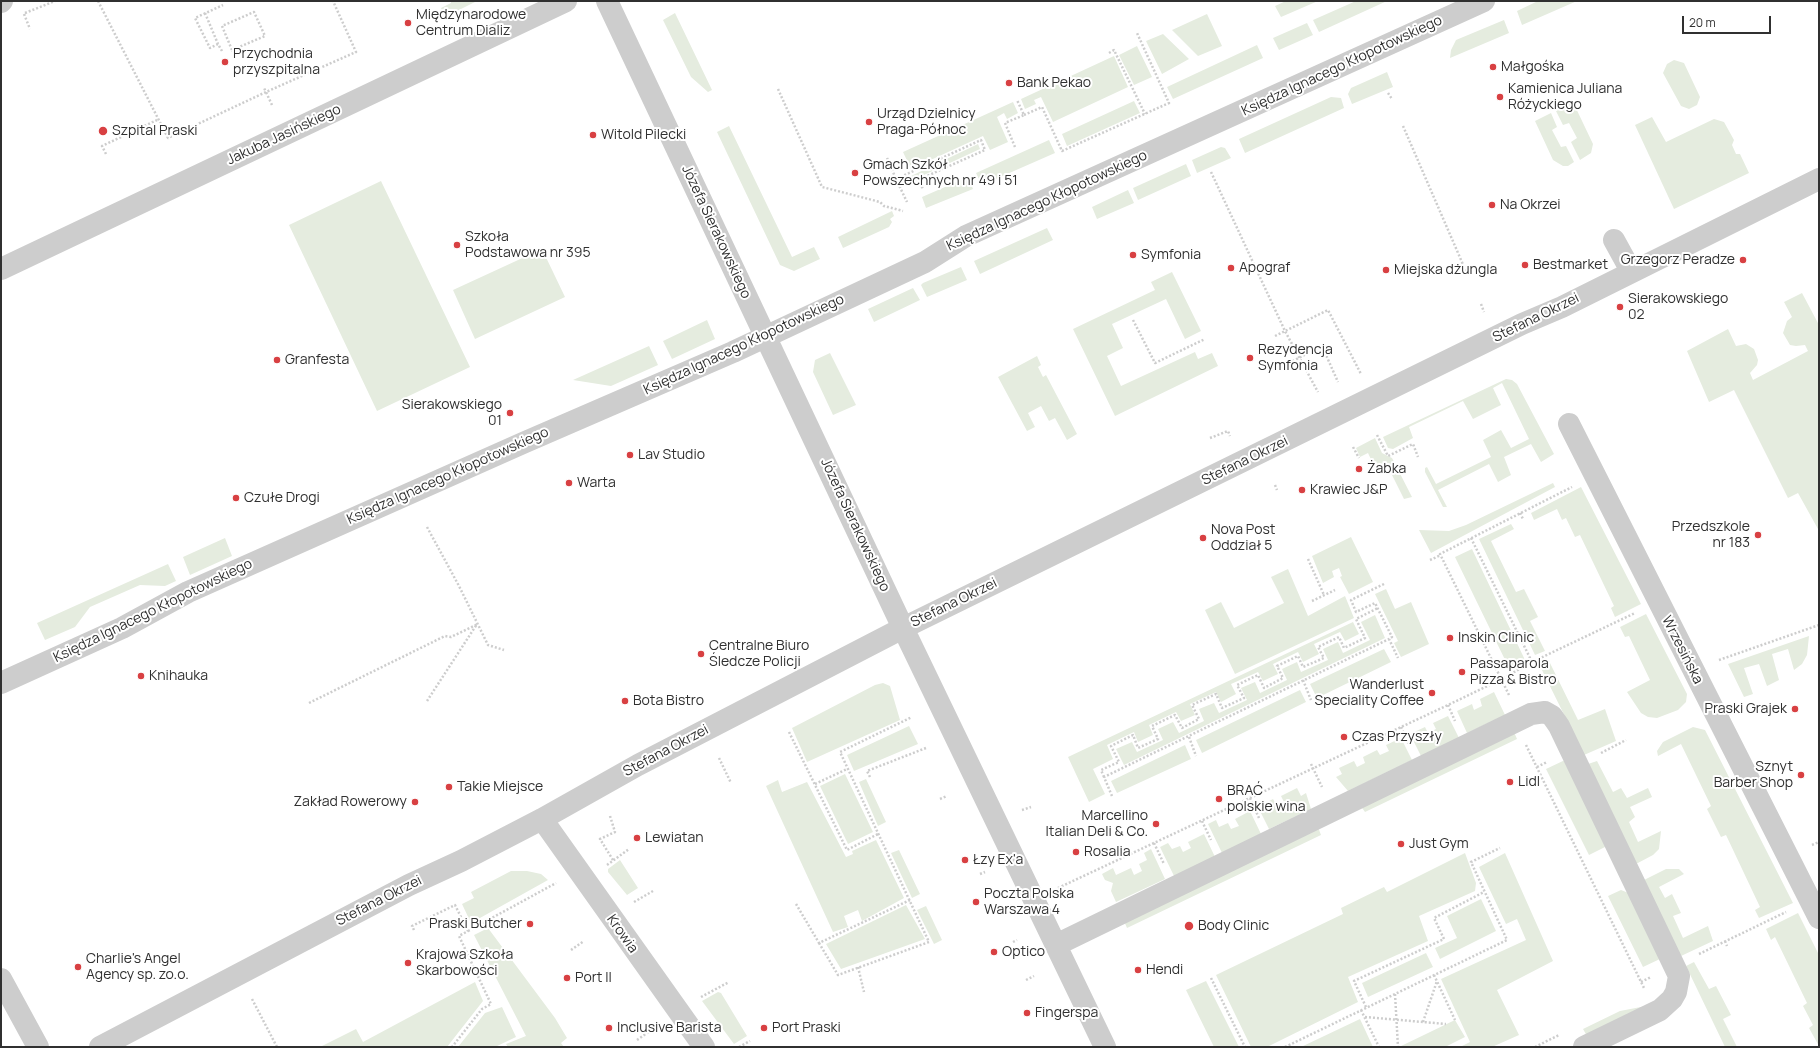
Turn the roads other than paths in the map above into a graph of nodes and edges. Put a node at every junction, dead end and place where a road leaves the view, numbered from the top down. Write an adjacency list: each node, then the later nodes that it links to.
1 (566, 1): 6 (street, Jakuba Jasińskiego)
2 (607, 1): 8 (street, Józefa Sierakowskiego)
3 (1484, 1): 8 (street, Księdza Ignacego Kłopotowskiego)
4 (1819, 179): 7 (street, Stefana Okrzei)
5 (1614, 240): 7 (street)
6 (1, 269)
7 (1631, 271): 10 (street, Stefana Okrzei)
8 (766, 336): 10 (street, Józefa Sierakowskiego); 11 (street, Księdza Ignacego Kłopotowskiego)
9 (1569, 424): 13 (street, Wrzesińska)
10 (903, 628): 12 (street, Stefana Okrzei); 14 (street, Józefa Sierakowskiego)
11 (1, 683)
12 (542, 819): 17 (street, Stefana Okrzei); 18 (street, Krowia)
13 (1814, 909)
14 (1056, 945): 19 (street, Józefa Sierakowskiego); 20 (street)
15 (1, 979): 16 (street)
16 (38, 1047)
17 (100, 1047)
18 (704, 1047)
19 (1105, 1047)
20 (1584, 1047)

